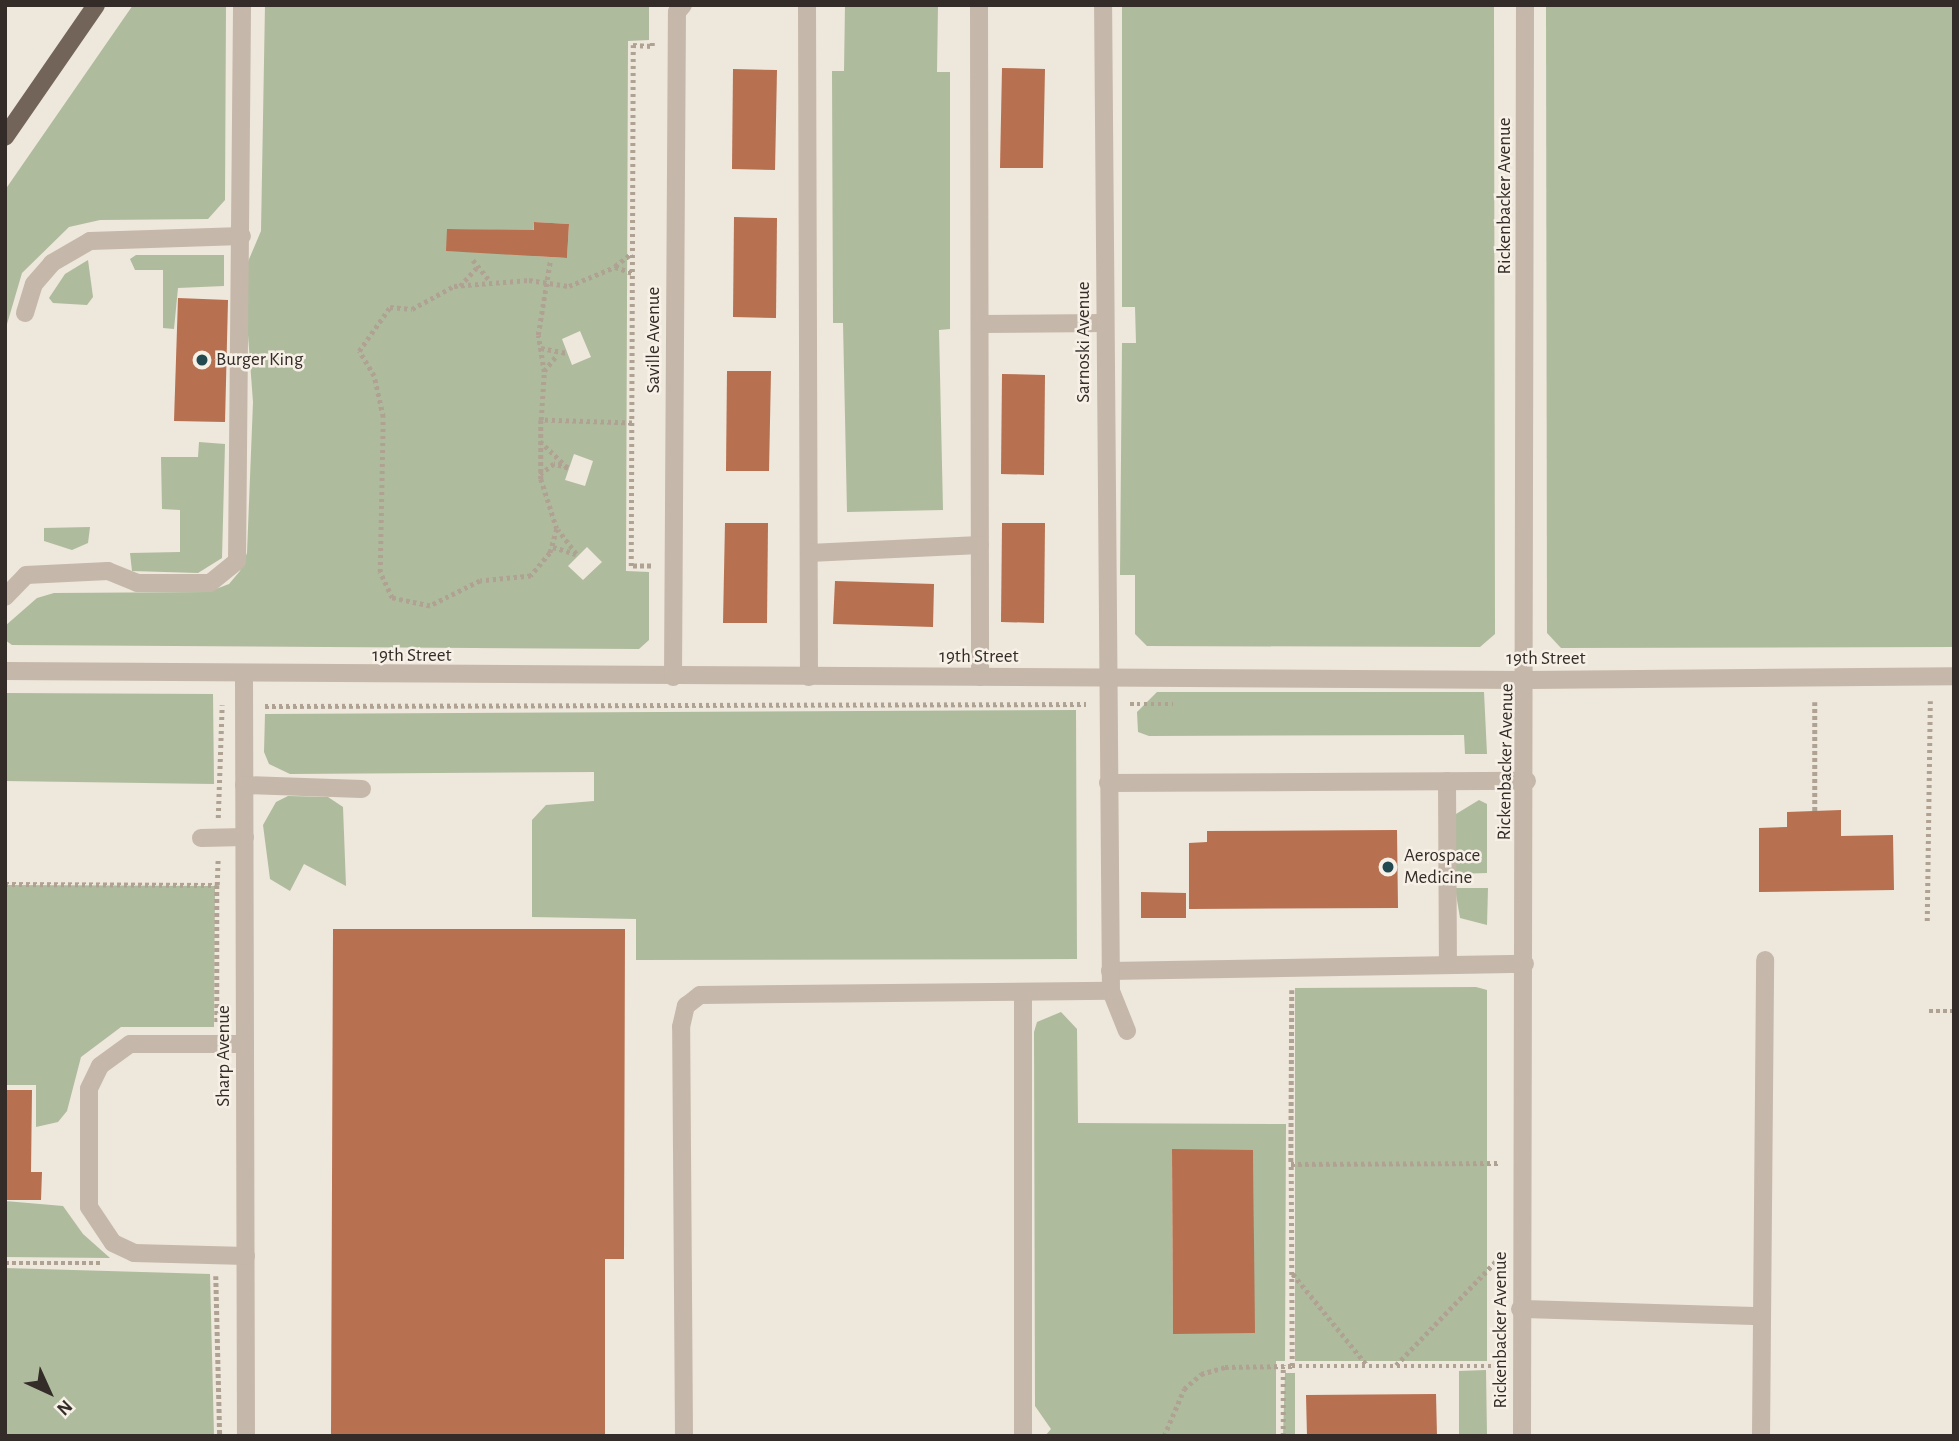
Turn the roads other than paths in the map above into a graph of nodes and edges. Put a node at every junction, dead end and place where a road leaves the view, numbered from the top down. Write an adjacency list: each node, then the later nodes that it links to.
1 (96, 5): 8 (main road)
2 (242, 5): 9 (street)
3 (682, 5): 19 (street, Saville Avenue)
4 (807, 5): 14 (street)
5 (979, 5): 12 (street)
6 (1103, 5): 11 (street, Sarnoski Avenue)
7 (1525, 5): 23 (street, Rickenbacker Avenue)
8 (5, 137)
9 (242, 236): 10 (street); 15 (street)
10 (24, 313)
11 (1105, 323): 12 (street); 22 (street, Sarnoski Avenue)
12 (980, 324): 13 (street)
13 (980, 545): 14 (street); 21 (street)
14 (809, 552): 20 (street)
15 (5, 597)
16 (5, 671): 18 (street, 19th Street)
17 (1954, 676): 23 (street, 19th Street)
18 (244, 677): 19 (street, 19th Street); 27 (street, Sharp Avenue)
19 (673, 677): 20 (street, 19th Street)
20 (809, 677): 21 (street, 19th Street)
21 (980, 677): 22 (street, 19th Street)
22 (1107, 678): 23 (street, 19th Street); 26 (street, Sarnoski Avenue)
23 (1528, 680): 25 (street, Rickenbacker Avenue)
24 (1447, 781): 25 (street); 26 (street); 33 (street)
25 (1527, 781): 32 (street, Rickenbacker Avenue)
26 (1108, 783): 34 (street, Sarnoski Avenue)
27 (244, 785): 28 (street); 29 (street, Sharp Avenue)
28 (362, 789)
29 (244, 837): 30 (street); 38 (street, Sharp Avenue)
30 (210, 838)
31 (1765, 960): 41 (street)
32 (1525, 964): 33 (street); 40 (street, Rickenbacker Avenue)
33 (1448, 965): 34 (street)
34 (1110, 971): 35 (street, Sarnoski Avenue)
35 (1111, 991): 36 (street); 37 (street, Sarnoski Avenue)
36 (1023, 992): 43 (street); 44 (street)
37 (1127, 1031)
38 (245, 1044): 39 (street, Sharp Avenue); 39 (street)
39 (246, 1256): 42 (street, Sharp Avenue)
40 (1520, 1309): 41 (street); 45 (street, Rickenbacker Avenue)
41 (1762, 1316): 46 (street)
42 (246, 1436)
43 (684, 1436)
44 (1023, 1436)
45 (1522, 1436)
46 (1761, 1436)

